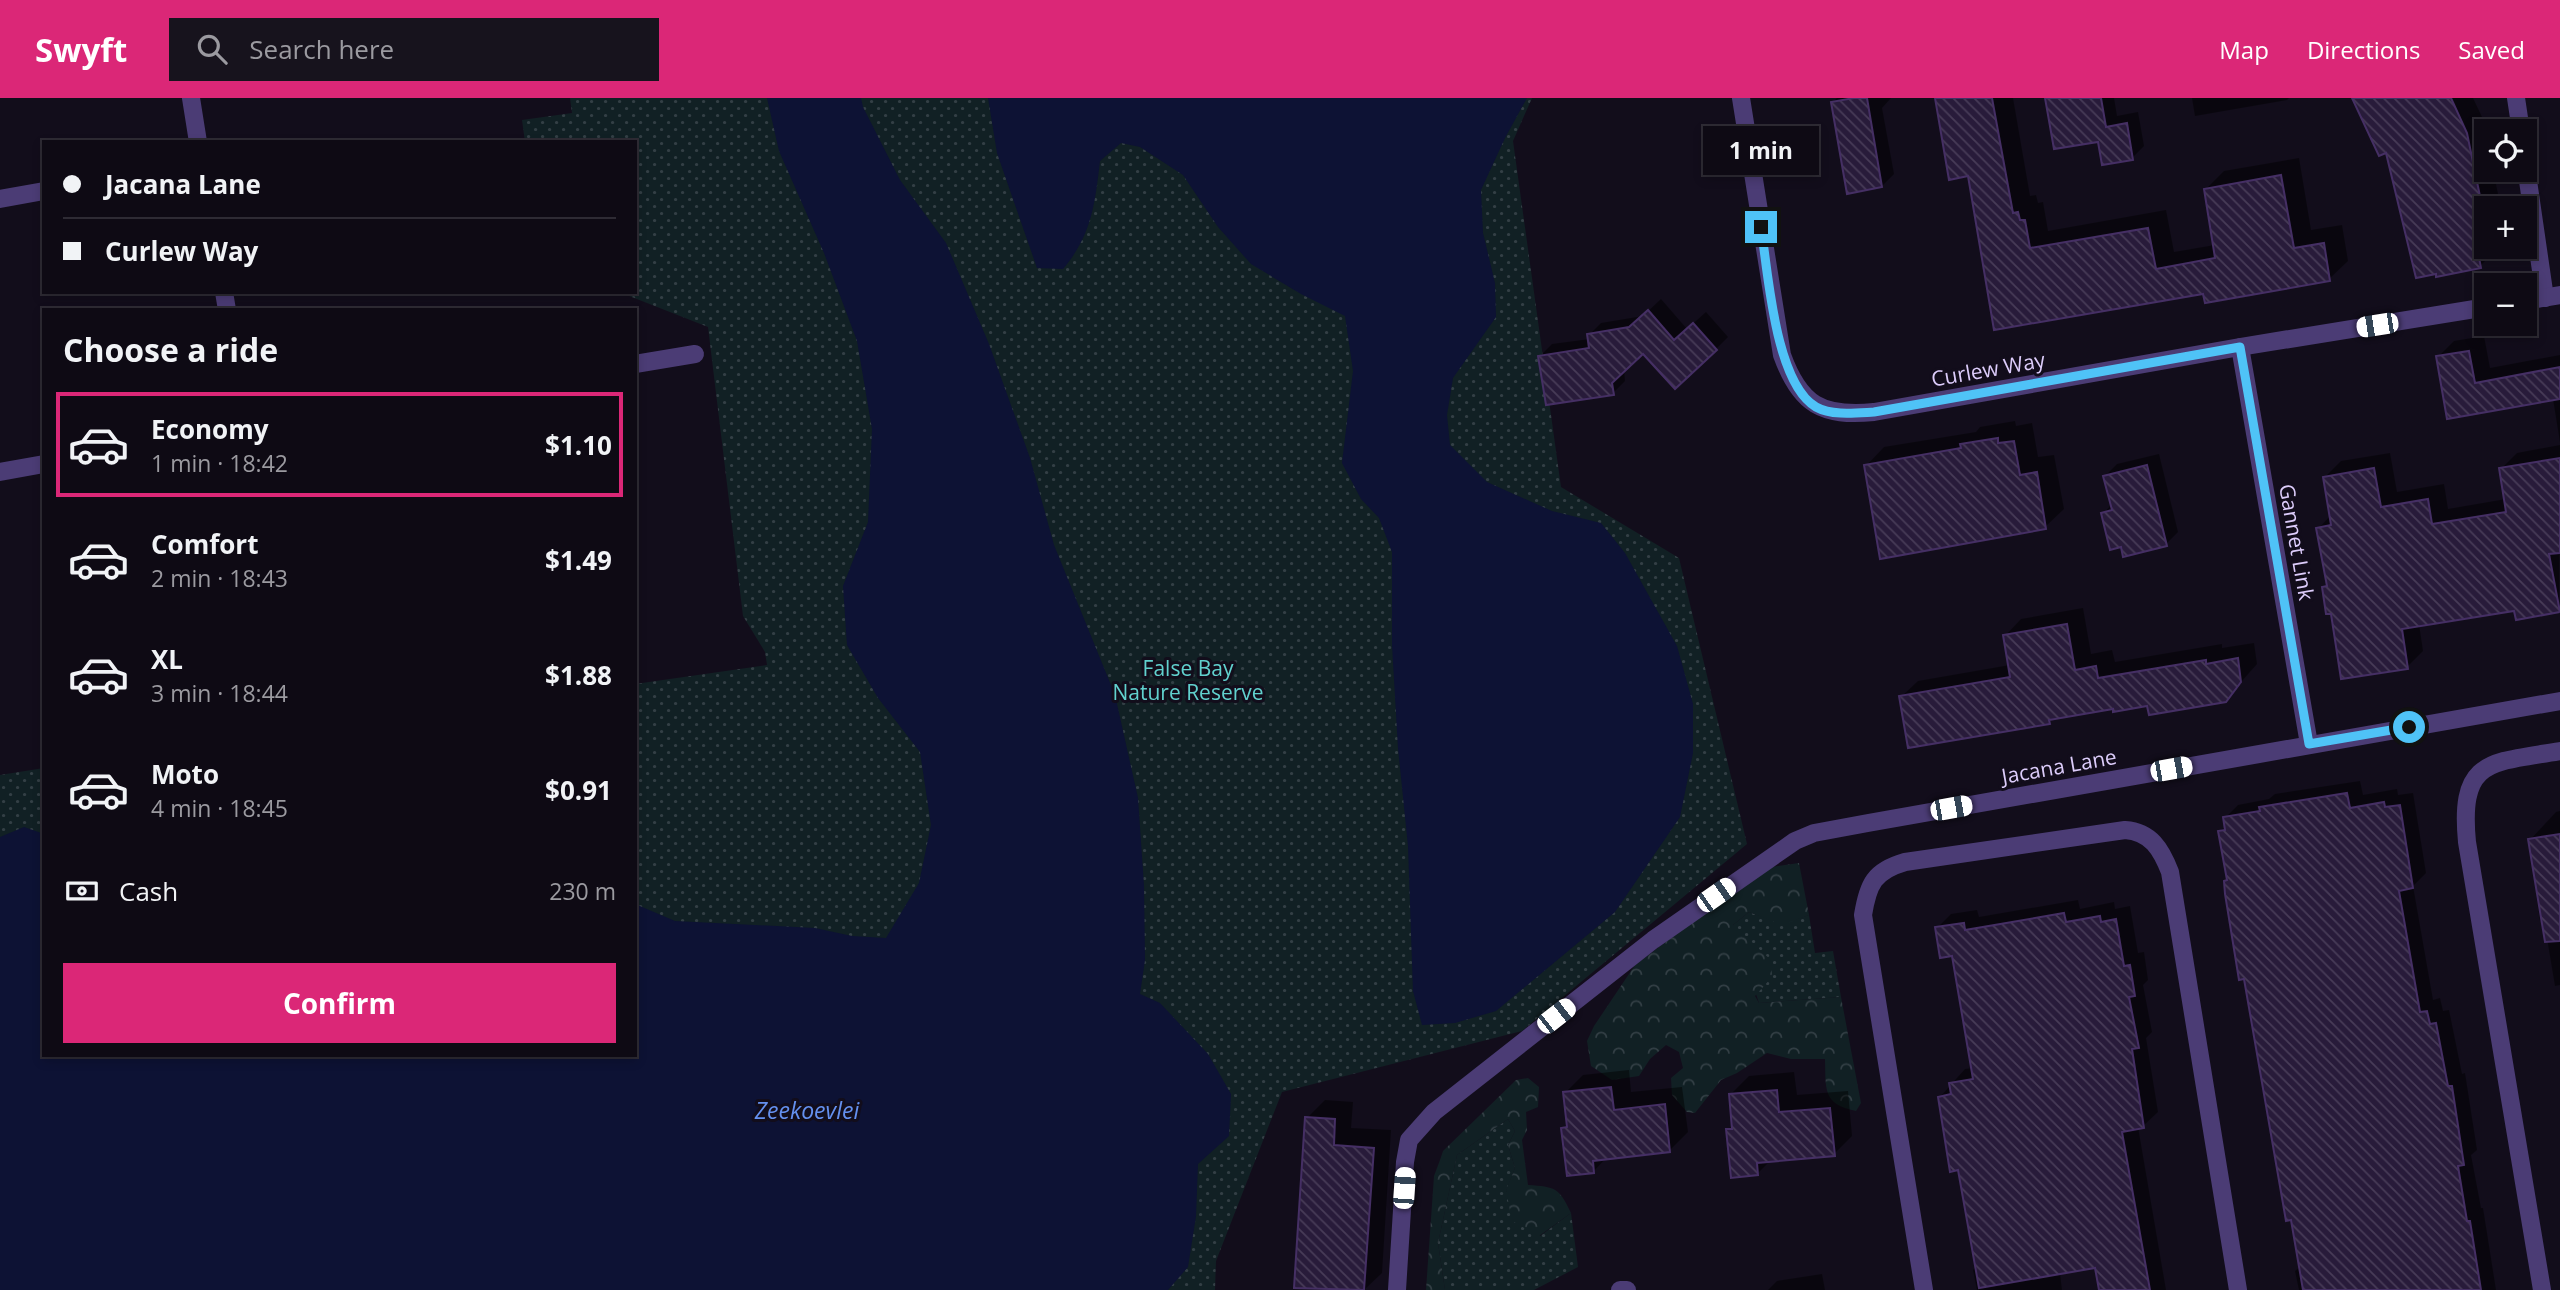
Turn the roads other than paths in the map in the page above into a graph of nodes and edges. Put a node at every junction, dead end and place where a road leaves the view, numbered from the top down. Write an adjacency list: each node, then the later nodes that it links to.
1 (191, 98): 5 (street)
2 (1741, 98): 11 (street, Curlew Way)
3 (2516, 98): 4 (street)
4 (2519, 119)
5 (198, 140)
6 (2529, 182): 9 (street)
7 (42, 191): 8 (street)
8 (0, 199)
9 (2552, 297)
10 (2474, 309): 11 (street, Curlew Way)
11 (2240, 347): 17 (street, Gannet Link)
12 (695, 354): 13 (street)
13 (637, 364)
14 (42, 464): 15 (street)
15 (0, 472)
16 (2560, 701): 17 (street, Jacana Lane)
17 (2309, 744): 19 (street, Jacana Lane)
18 (2560, 751): 24 (street)
19 (1397, 1290)
20 (1620, 1290): 21 (street)
21 (1627, 1290)
22 (1924, 1290): 23 (street)
23 (2238, 1290)
24 (2542, 1290)

